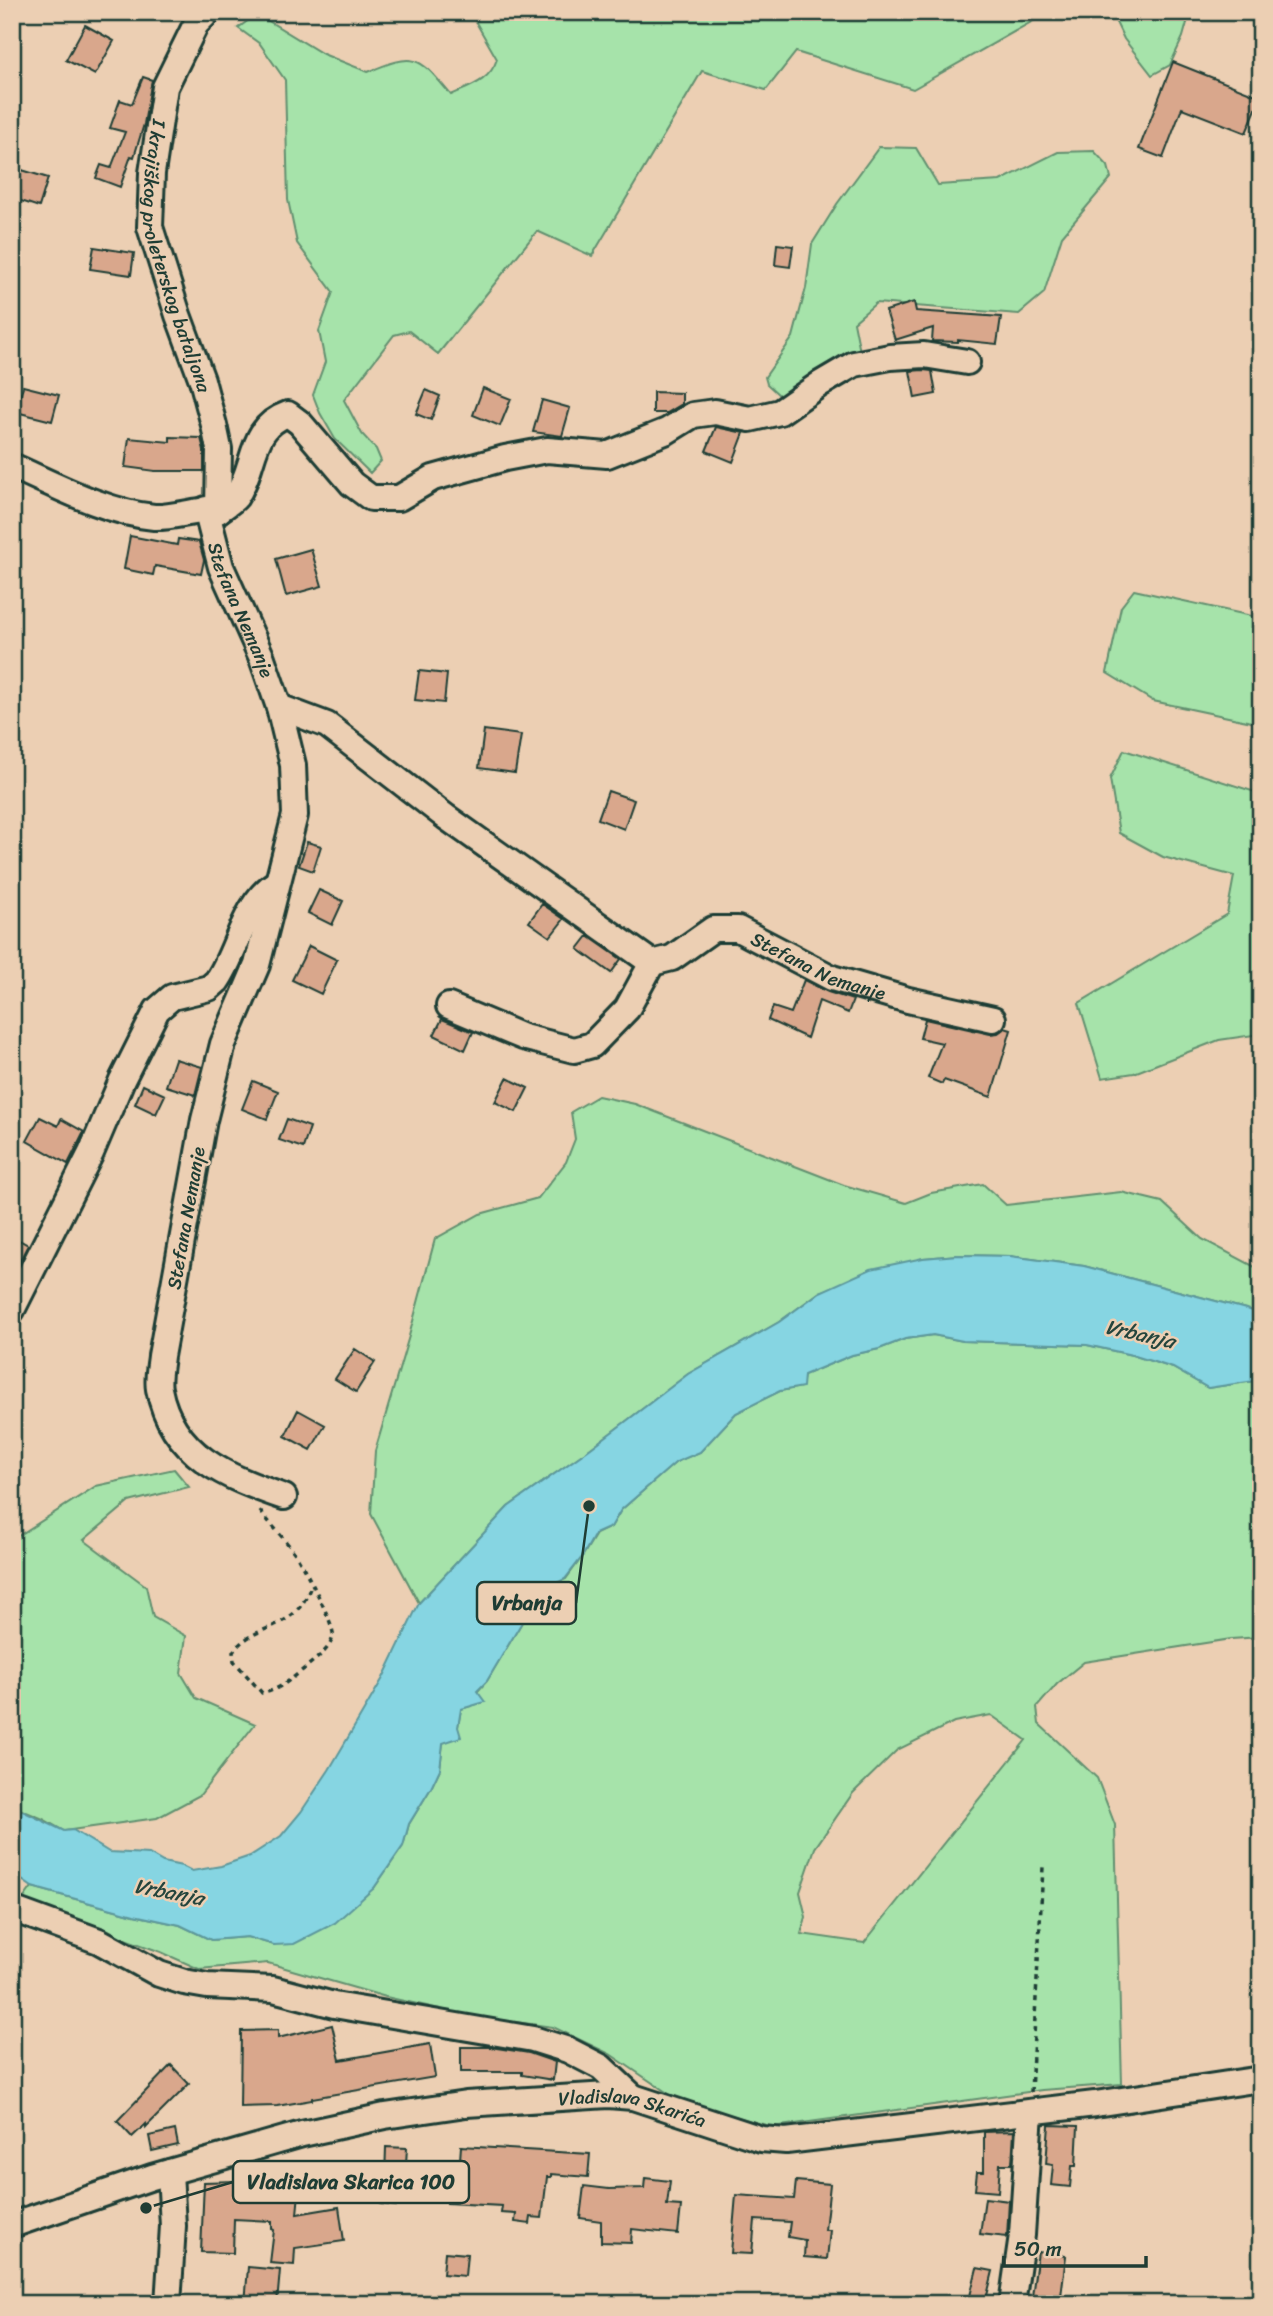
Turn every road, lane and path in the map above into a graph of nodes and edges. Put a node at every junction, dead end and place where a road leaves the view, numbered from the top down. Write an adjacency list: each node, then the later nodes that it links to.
1 (208, 12): 4 (street, I krajiškog proleterskog bataljona)
2 (967, 362): 4 (street)
3 (12, 466): 4 (street)
4 (212, 510): 5 (street, Stefana Nemanje)
5 (279, 707): 6 (street, Stefana Nemanje); 7 (street)
6 (278, 882): 10 (street, Stefana Nemanje); 11 (street, Stefana Nemanje)
7 (652, 963): 8 (street); 9 (street, Stefana Nemanje)
8 (449, 1006)
9 (993, 1019)
10 (12, 1310)
11 (243, 1482): 12 (street, Stefana Nemanje); 13 (path)
12 (284, 1497)
13 (311, 1585): 13 (path)
14 (1043, 1867): 18 (path)
15 (12, 1909): 17 (street)
16 (1261, 2079): 18 (street, Vladislava Skarića)
17 (633, 2097): 18 (street, Vladislava Skarića); 19 (street, Vladislava Skarića)
18 (1030, 2112): 22 (street)
19 (170, 2172): 20 (street, Vladislava Skarića); 21 (street)
20 (12, 2225)
21 (167, 2304)
22 (1012, 2304)

